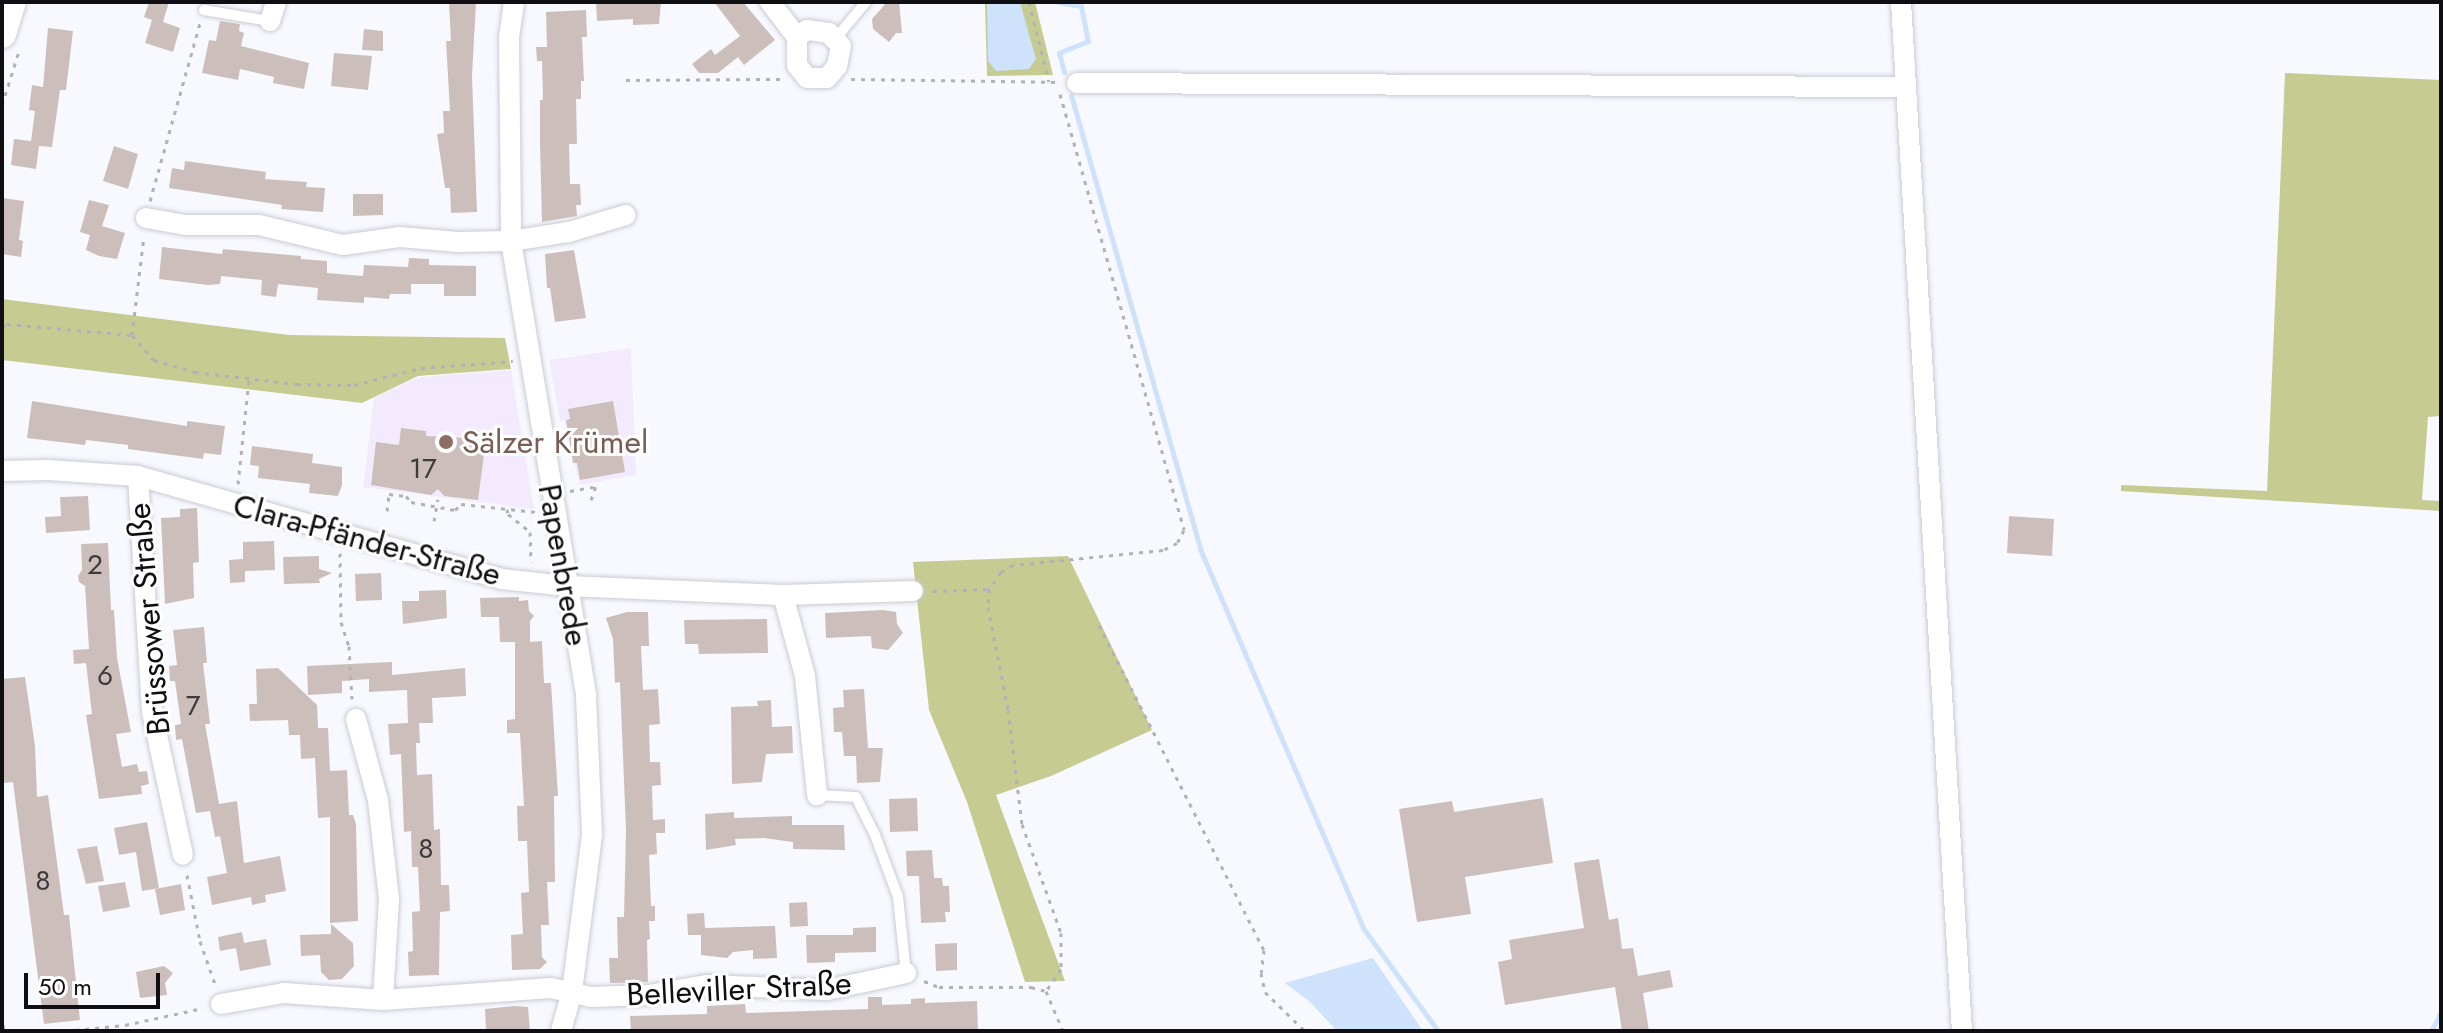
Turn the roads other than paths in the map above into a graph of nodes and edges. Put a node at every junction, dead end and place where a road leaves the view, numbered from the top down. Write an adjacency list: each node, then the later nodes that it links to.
1 (12, 2): 10 (main road)
2 (514, 2): 15 (street, Papenbrede)
3 (770, 2): 8 (street)
4 (866, 2): 9 (lane)
5 (1901, 2): 12 (street)
6 (204, 10): 7 (lane)
7 (273, 12)
8 (797, 37): 9 (street); 9 (street)
9 (835, 39)
10 (11, 40)
11 (1067, 82): 12 (street)
12 (1906, 87): 29 (street)
13 (626, 215): 15 (street)
14 (146, 218): 15 (street)
15 (511, 241): 18 (street, Papenbrede)
16 (2, 471): 17 (street, Clara-Pfänder-Straße)
17 (138, 476): 18 (street, Clara-Pfänder-Straße); 23 (street, Brüssower Straße)
18 (566, 586): 20 (street, Clara-Pfänder-Straße); 25 (street, Papenbrede)
19 (913, 591): 20 (street, Clara-Pfänder-Straße)
20 (783, 595): 22 (street)
21 (356, 719): 26 (street)
22 (817, 795): 24 (lane)
23 (183, 855)
24 (906, 973): 25 (street, Belleviller Straße)
25 (572, 992): 26 (street, Belleviller Straße); 28 (street, Papenbrede)
26 (383, 1000): 27 (street, Belleviller Straße)
27 (221, 1004)
28 (561, 1031)
29 (1962, 1031)

